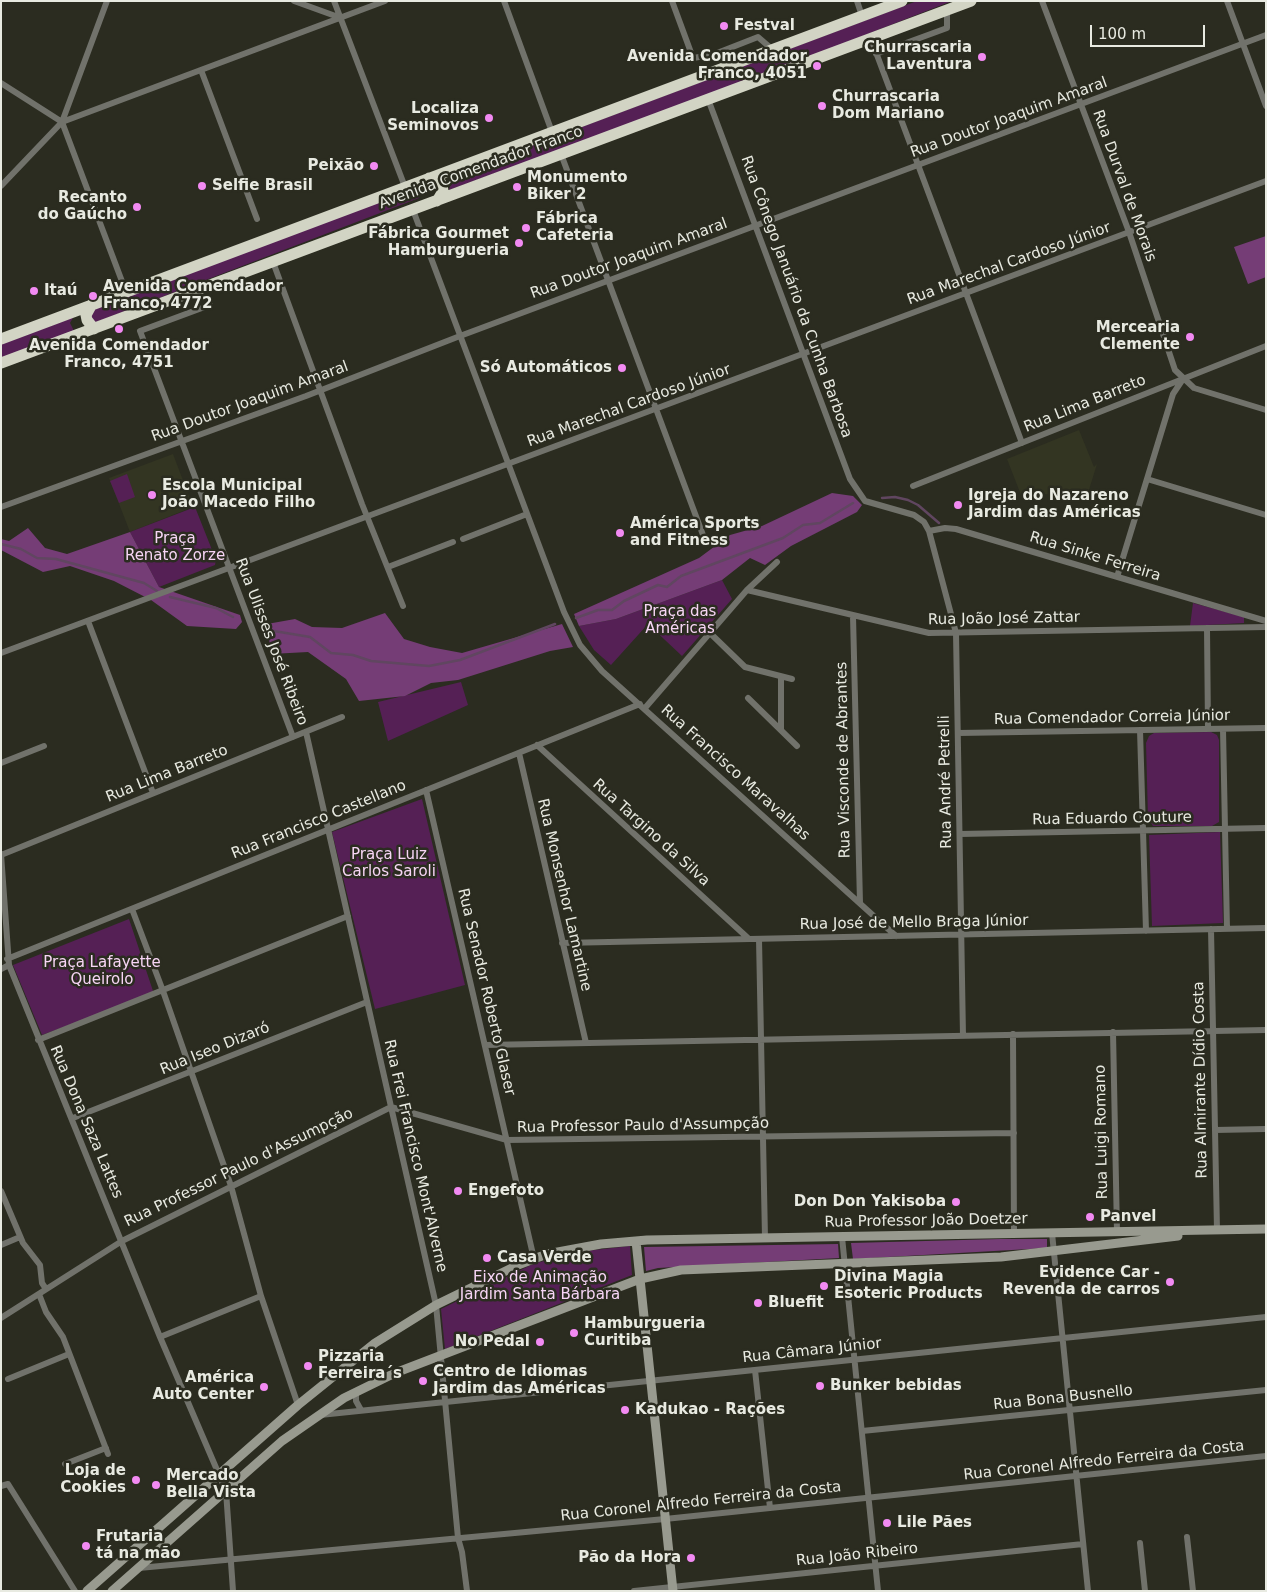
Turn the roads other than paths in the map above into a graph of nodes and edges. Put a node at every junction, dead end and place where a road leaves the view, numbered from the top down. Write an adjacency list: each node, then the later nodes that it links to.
1 (107, 1): 25 (street)
2 (294, 1): 14 (street)
3 (334, 1): 14 (street)
4 (385, 1): 14 (street)
5 (504, 1): 26 (street)
6 (672, 1): 18 (street)
7 (857, 1): 13 (street)
8 (972, 1): 12 (highway, Avenida Comendador Franco)
9 (1042, 1): 23 (street, Rua Durval de Morais)
10 (1227, 1): 17 (street)
11 (896, 3): 13 (highway, Avenida Comendador Franco)
12 (947, 10): 16 (highway, Avenida Comendador Franco); 19 (street)
13 (862, 16): 18 (highway, Avenida Comendador Franco)
14 (341, 18): 20 (street); 32 (street)
15 (1266, 36): 17 (street, Rua Doutor Joaquim Amaral)
16 (871, 39): 19 (street); 22 (highway, Avenida Comendador Franco)
17 (1243, 44): 23 (street, Rua Doutor Joaquim Amaral); 24 (street)
18 (772, 50): 26 (highway, Avenida Comendador Franco)
19 (876, 54): 28 (street)
20 (201, 70): 25 (street); 35 (street)
21 (1, 83): 25 (street)
22 (708, 99): 27 (highway, Avenida Comendador Franco); 36 (street, Rua Cônego Januário da Cunha Barbosa)
23 (1081, 104): 28 (street, Rua Doutor Joaquim Amaral); 37 (street, Rua Durval de Morais)
24 (1266, 106)
25 (62, 122): 31 (street); 40 (street)
26 (552, 132): 29 (highway, Avenida Comendador Franco)
27 (561, 154): 33 (highway, Avenida Comendador Franco); 39 (street)
28 (918, 165): 36 (street, Rua Doutor Joaquim Amaral); 41 (street)
29 (429, 178): 32 (highway, Avenida Comendador Franco); 33 (highway)
30 (1266, 181): 37 (street, Rua Marechal Cardoso Júnior)
31 (1, 186)
32 (404, 187): 40 (highway, Avenida Comendador Franco)
33 (437, 201): 34 (highway, Avenida Comendador Franco)
34 (413, 210): 38 (highway, Avenida Comendador Franco); 45 (street, Rua Francisco Maravalhas)
35 (257, 219)
36 (756, 226): 39 (street, Rua Doutor Joaquim Amaral); 48 (street, Rua Cônego Januário da Cunha Barbosa)
37 (1129, 232): 41 (street, Rua Marechal Cardoso Júnior); 50 (street, Rua Durval de Morais)
38 (273, 262): 44 (highway, Avenida Comendador Franco); 51 (street)
39 (608, 281): 45 (street, Rua Doutor Joaquim Amaral); 52 (street)
40 (126, 292): 42 (highway, Avenida Comendador Franco)
41 (966, 293): 48 (street, Rua Marechal Cardoso Júnior); 55 (street)
42 (92, 304): 44 (highway); 46 (highway, Avenida Comendador Franco)
43 (210, 304): 54 (street, Rua Ulisses José Ribeiro)
44 (94, 329): 49 (highway, Avenida Comendador Franco)
45 (460, 336): 51 (street, Rua Doutor Joaquim Amaral); 56 (street, Rua Francisco Maravalhas)
46 (1, 338)
47 (1266, 346): 50 (street, Rua Lima Barreto)
48 (803, 354): 52 (street, Rua Marechal Cardoso Júnior); 63 (street, Rua Cônego Januário da Cunha Barbosa)
49 (1, 363)
50 (1184, 378): 53 (street); 55 (street, Rua Lima Barreto); 57 (street)
51 (320, 390): 54 (street, Rua Doutor Joaquim Amaral); 62 (street)
52 (656, 409): 56 (street, Rua Marechal Cardoso Júnior); 64 (street)
53 (1266, 410)
54 (182, 440): 59 (street, Rua Doutor Joaquim Amaral); 69 (street, Rua Ulisses José Ribeiro)
55 (1022, 443): 58 (street, Rua Lima Barreto)
56 (508, 464): 60 (street, Rua Francisco Maravalhas); 62 (street, Rua Marechal Cardoso Júnior)
57 (1147, 479): 61 (street); 70 (street)
58 (913, 486)
59 (1, 507)
60 (527, 514): 65 (street); 84 (street, Rua Francisco Maravalhas)
61 (1266, 515)
62 (367, 517): 68 (street); 69 (street, Rua Marechal Cardoso Júnior)
63 (929, 531): 70 (street, Rua Sinke Ferreira); 78 (street, Rua André Petrelli)
64 (703, 535)
65 (463, 539)
66 (453, 542): 68 (street)
67 (777, 562): 71 (street, Rua Francisco Castellano)
68 (388, 567): 72 (street)
69 (230, 568): 74 (street, Rua Marechal Cardoso Júnior); 93 (street, Rua Ulisses José Ribeiro)
70 (1117, 577): 75 (street, Rua Sinke Ferreira)
71 (747, 590): 73 (street, Rua João José Zattar); 79 (street, Rua Francisco Castellano)
72 (403, 606)
73 (853, 616): 78 (street, Rua João José Zattar); 107 (street, Rua Visconde de Abrantes)
74 (88, 621): 80 (street, Rua Marechal Cardoso Júnior); 100 (street)
75 (1266, 621)
76 (1266, 627): 77 (street, Rua João José Zattar)
77 (1206, 628): 78 (street, Rua João José Zattar); 87 (street)
78 (956, 632): 92 (street, Rua André Petrelli)
79 (710, 633): 81 (street); 84 (street, Rua Francisco Castellano)
80 (1, 653)
81 (781, 677): 82 (street); 89 (street)
82 (792, 679)
83 (748, 698): 89 (street)
84 (642, 706): 94 (street, Rua Francisco Castellano); 107 (street, Rua Francisco Maravalhas)
85 (342, 717): 91 (street, Rua Lima Barreto)
86 (1266, 728): 88 (street, Rua Comendador Correia Júnior)
87 (1208, 729): 88 (street, Rua Comendador Correia Júnior); 90 (street, Rua Comendador Correia Júnior)
88 (1223, 729): 102 (street)
89 (781, 730): 96 (street)
90 (1140, 730): 92 (street, Rua Comendador Correia Júnior); 104 (street)
91 (306, 732): 93 (street, Rua Lima Barreto); 103 (street, Rua Frei Francisco Mont'Alverne)
92 (958, 733): 105 (street, Rua André Petrelli)
93 (293, 737): 100 (street, Rua Lima Barreto)
94 (537, 745): 97 (street, Rua Francisco Castellano); 116 (street, Rua Targino da Silva)
95 (44, 746): 98 (street)
96 (797, 746)
97 (518, 753): 99 (street, Rua Francisco Castellano); 118 (street, Rua Monsenhor Lamartine)
98 (1, 763)
99 (426, 790): 103 (street, Rua Francisco Castellano); 131 (street, Rua Senador Roberto Glaser)
100 (153, 793): 106 (street, Rua Lima Barreto)
101 (1266, 828): 102 (street, Rua Eduardo Couture)
102 (1225, 829): 104 (street, Rua Eduardo Couture); 111 (street)
103 (328, 830): 108 (street, Rua Francisco Castellano); 109 (street, Rua Frei Francisco Mont'Alverne)
104 (1143, 830): 105 (street, Rua Eduardo Couture); 113 (street)
105 (960, 834): 114 (street, Rua André Petrelli)
106 (1, 854): 119 (street, Rua Dona Saza Lattes)
107 (860, 903): 115 (street, Rua Francisco Maravalhas)
108 (132, 909): 119 (street, Rua Francisco Castellano); 121 (street)
109 (348, 916): 121 (street); 122 (street, Rua Frei Francisco Mont'Alverne)
110 (1266, 928): 111 (street, Rua José de Mello Braga Júnior)
111 (1226, 929): 112 (street, Rua José de Mello Braga Júnior)
112 (1211, 930): 113 (street, Rua José de Mello Braga Júnior); 123 (street, Rua Almirante Dídio Costa)
113 (1146, 931): 114 (street, Rua José de Mello Braga Júnior)
114 (962, 934): 115 (street, Rua José de Mello Braga Júnior); 127 (street, Rua André Petrelli)
115 (896, 936): 117 (street, Rua José de Mello Braga Júnior)
116 (749, 939): 117 (street, Rua José de Mello Braga Júnior); 118 (street, Rua José de Mello Braga Júnior)
117 (759, 939): 128 (street)
118 (562, 943): 130 (street, Rua Monsenhor Lamartine)
119 (8, 962): 120 (street, Rua Francisco Castellano); 129 (street, Rua Dona Saza Lattes)
120 (1, 969)
121 (163, 991): 129 (street); 132 (street)
122 (367, 1002): 132 (street, Rua Iseo Dizaró); 133 (street, Rua Frei Francisco Mont'Alverne)
123 (1213, 1030): 124 (street); 125 (street); 136 (street, Rua Almirante Dídio Costa)
124 (1266, 1030)
125 (1113, 1032): 126 (street); 144 (street, Rua Luigi Romano)
126 (1013, 1034): 127 (street); 137 (street)
127 (963, 1036): 128 (street)
128 (761, 1039): 130 (street); 138 (street)
129 (38, 1040): 134 (street, Rua Dona Saza Lattes)
130 (586, 1042): 131 (street)
131 (485, 1044): 139 (street, Rua Senador Roberto Glaser)
132 (190, 1072): 134 (street, Rua Iseo Dizaró); 140 (street)
133 (391, 1107): 139 (street, Rua Professor Paulo d'Assumpção); 140 (street, Rua Professor Paulo d'Assumpção); 160 (street, Rua Frei Francisco Mont'Alverne)
134 (73, 1118): 150 (street, Rua Dona Saza Lattes)
135 (1266, 1129): 136 (street)
136 (1215, 1130): 143 (street, Rua Almirante Dídio Costa)
137 (1014, 1132): 138 (street, Rua Professor Paulo d'Assumpção); 146 (street)
138 (763, 1136): 139 (street, Rua Professor Paulo d'Assumpção); 149 (street)
139 (507, 1140): 154 (street, Rua Senador Roberto Glaser)
140 (231, 1186): 150 (street, Rua Professor Paulo d'Assumpção); 159 (street)
141 (1, 1190): 147 (street)
142 (1266, 1229): 143 (main road, Rua Professor João Doetzer)
143 (1217, 1230): 144 (main road, Rua Professor João Doetzer); 153 (main road, Rua Professor João Doetzer)
144 (1117, 1232): 145 (main road, Rua Professor João Doetzer)
145 (1052, 1233): 146 (main road, Rua Professor João Doetzer); 153 (street)
146 (1014, 1234): 148 (main road, Rua Professor João Doetzer)
147 (20, 1237): 152 (street); 157 (street)
148 (842, 1237): 149 (main road, Rua Professor João Doetzer); 155 (street)
149 (766, 1238): 151 (main road, Rua Professor João Doetzer)
150 (122, 1240): 157 (street, Rua Professor Paulo d'Assumpção); 163 (street, Rua Dona Saza Lattes)
151 (636, 1241): 154 (main road, Rua Professor João Doetzer); 156 (main road)
152 (1, 1245)
153 (1054, 1251): 155 (main road, Rua Professor João Doetzer); 164 (street)
154 (534, 1259): 160 (main road, Rua Professor João Doetzer)
155 (845, 1263): 156 (main road, Rua Professor João Doetzer); 167 (street)
156 (640, 1279): 166 (main road, Rua Professor João Doetzer); 170 (main road)
157 (46, 1289): 158 (street, Rua Professor Paulo d'Assumpção)
158 (39, 1294): 162 (street, Rua Professor Paulo d'Assumpção); 165 (street)
159 (261, 1296): 163 (street); 174 (street)
160 (436, 1305): 166 (street, Rua Frei Francisco Mont'Alverne); 174 (main road, Rua Professor João Doetzer)
161 (1266, 1317): 164 (street, Rua Câmara Júnior)
162 (1, 1318)
163 (160, 1337): 181 (street, Rua Dona Saza Lattes)
164 (1062, 1338): 167 (street, Rua Câmara Júnior); 176 (street)
165 (69, 1354): 169 (street); 180 (street)
166 (441, 1355): 172 (main road, Rua Professor João Doetzer); 173 (street, Rua Frei Francisco Mont'Alverne)
167 (855, 1359): 168 (street, Rua Câmara Júnior); 178 (street)
168 (755, 1370): 170 (street, Rua Câmara Júnior); 186 (street)
169 (8, 1379)
170 (650, 1380): 173 (street, Rua Câmara Júnior); 187 (main road)
171 (1266, 1390): 176 (street, Rua Bona Busnello)
172 (356, 1392): 175 (street); 177 (main road, Rua Professor João Doetzer)
173 (445, 1401): 175 (street, Rua Câmara Júnior); 189 (street, Rua Frei Francisco Mont'Alverne)
174 (298, 1406): 181 (main road, Rua Professor João Doetzer)
175 (361, 1410): 177 (street, Rua Câmara Júnior)
176 (1070, 1410): 178 (street, Rua Bona Busnello); 182 (street)
177 (316, 1416): 184 (main road, Rua Professor João Doetzer)
178 (862, 1431): 185 (street)
179 (1266, 1456): 182 (street, Rua Coronel Alfredo Ferreira da Costa)
180 (65, 1464)
181 (217, 1475): 184 (street, Rua Dona Saza Lattes); 197 (main road, Rua Professor João Doetzer)
182 (1076, 1476): 185 (street, Rua Coronel Alfredo Ferreira da Costa); 191 (street)
183 (5, 1485): 196 (street)
184 (226, 1491): 192 (street); 194 (main road, Rua Professor João Doetzer)
185 (869, 1498): 186 (street, Rua Coronel Alfredo Ferreira da Costa); 193 (street)
186 (770, 1508): 187 (street, Rua Coronel Alfredo Ferreira da Costa)
187 (665, 1519): 189 (street, Rua Coronel Alfredo Ferreira da Costa); 195 (main road)
188 (1187, 1537): 205 (street)
189 (458, 1538): 192 (street, Rua Coronel Alfredo Ferreira da Costa); 200 (street, Rua Frei Francisco Mont'Alverne)
190 (1140, 1543): 204 (street)
191 (1083, 1544): 193 (street, Rua João Ribeiro); 203 (street)
192 (230, 1560): 194 (street, Rua Coronel Alfredo Ferreira da Costa); 199 (street)
193 (876, 1565): 195 (street, Rua João Ribeiro); 202 (street)
194 (139, 1568): 198 (main road, Rua Professor João Doetzer)
195 (673, 1589): 201 (street, Rua João Ribeiro)
196 (76, 1591)
197 (87, 1591)
198 (112, 1591)
199 (232, 1591)
200 (467, 1591)
201 (634, 1591)
202 (878, 1591)
203 (1088, 1591)
204 (1145, 1591)
205 (1193, 1591)

